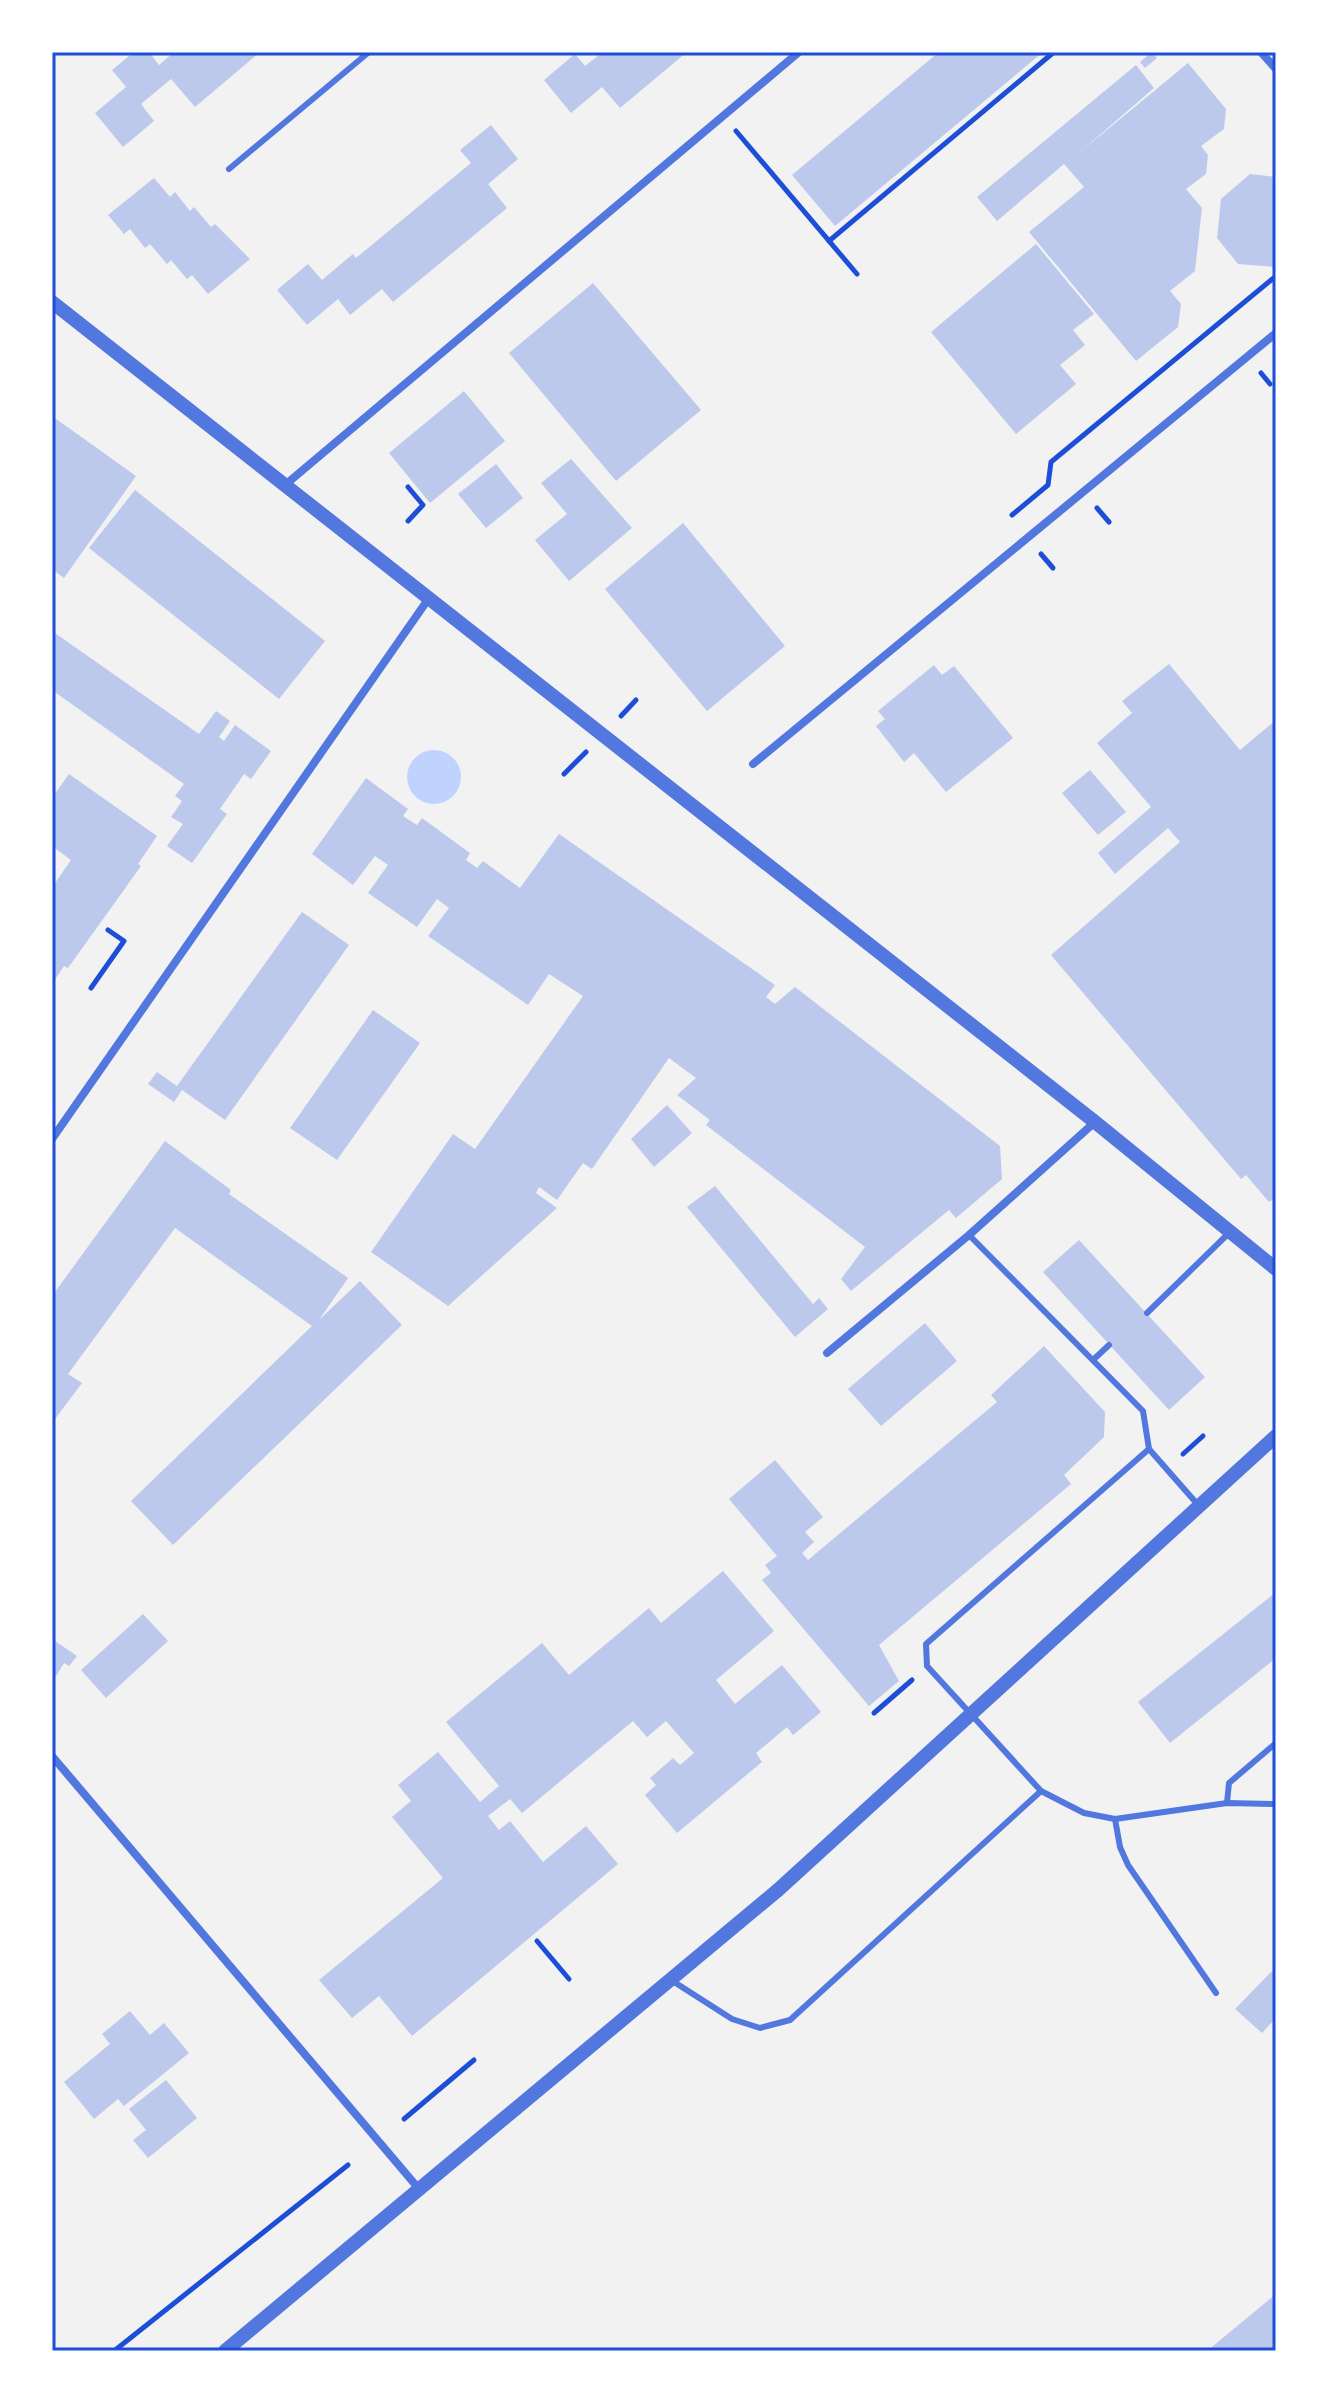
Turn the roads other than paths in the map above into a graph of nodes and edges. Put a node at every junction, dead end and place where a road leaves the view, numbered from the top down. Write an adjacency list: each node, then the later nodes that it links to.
1 (369, 52): 5 (lane)
2 (799, 52): 8 (street)
3 (1261, 52): 4 (street)
4 (1276, 69)
5 (229, 169)
6 (52, 302): 8 (street)
7 (1276, 333): 10 (street)
8 (285, 485): 9 (street)
9 (429, 598): 11 (street); 12 (street)
10 (753, 764)
11 (1095, 1122): 13 (street); 14 (street)
12 (52, 1139)
13 (1231, 1231): 15 (street); 16 (lane)
14 (969, 1235): 18 (street); 19 (lane)
15 (1276, 1269)
16 (1147, 1313)
17 (1109, 1345): 19 (lane)
18 (827, 1353)
19 (1093, 1360): 21 (lane)
20 (1276, 1436): 22 (street)
21 (1149, 1449): 22 (lane); 23 (lane)
22 (1199, 1506): 23 (street)
23 (970, 1714): 26 (lane); 30 (street)
24 (1276, 1743): 27 (lane)
25 (52, 1756): 32 (street)
26 (1041, 1791): 29 (lane); 30 (lane)
27 (1227, 1803): 28 (lane); 29 (lane)
28 (1276, 1804)
29 (1115, 1819): 31 (lane)
30 (670, 1980): 32 (street)
31 (1216, 1993)
32 (419, 2189): 33 (street)
33 (225, 2351)

